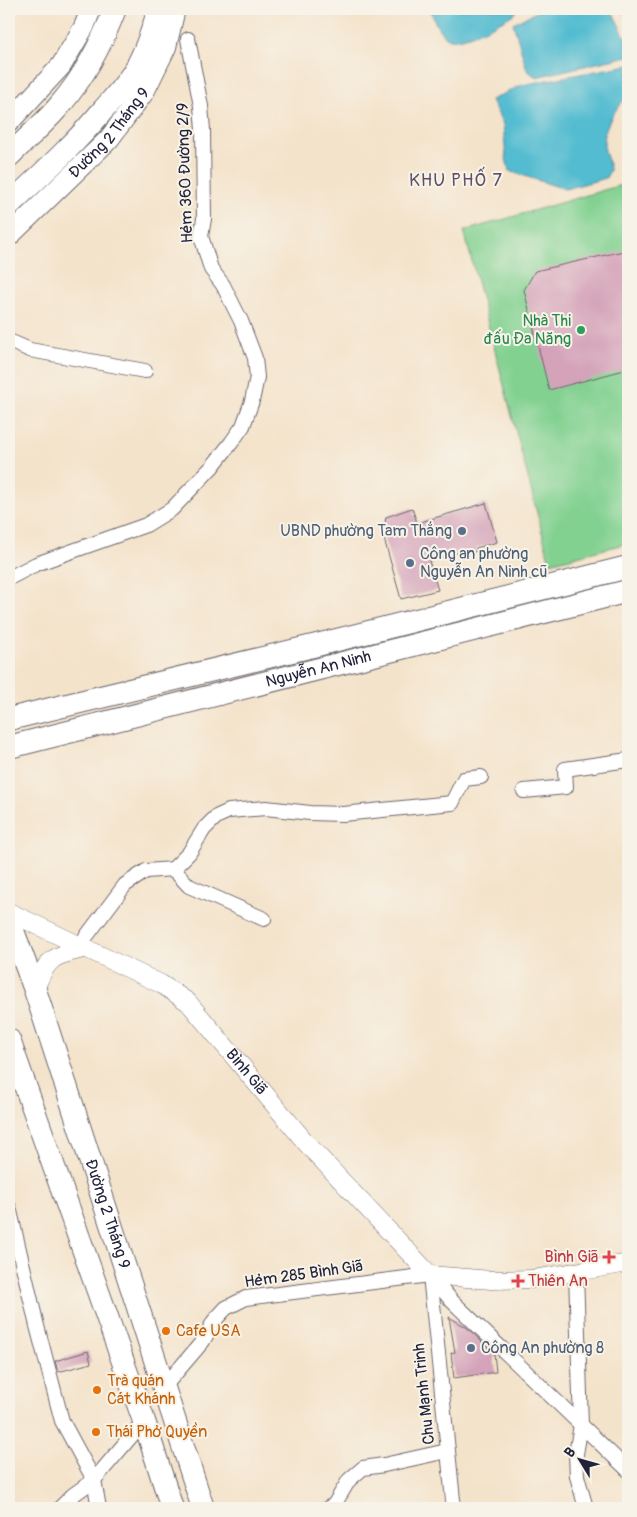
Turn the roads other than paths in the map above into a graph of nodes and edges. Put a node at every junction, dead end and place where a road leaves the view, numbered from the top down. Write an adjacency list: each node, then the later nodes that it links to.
1 (91, 9): 6 (main road)
2 (115, 9): 7 (main road)
3 (159, 9): 8 (main road, Đường 2 Tháng 9)
4 (175, 9): 9 (main road, Đường 2 Tháng 9)
5 (188, 39): 13 (street, Hẻm 360 Đường 2/9)
6 (9, 122)
7 (9, 156)
8 (9, 205)
9 (9, 236)
10 (9, 341): 11 (street)
11 (145, 371)
12 (628, 567): 15 (main road, Nguyễn An Ninh)
13 (9, 578)
14 (628, 591): 16 (main road, Nguyễn An Ninh)
15 (9, 719)
16 (9, 747)
17 (628, 760): 19 (street)
18 (481, 777): 20 (street)
19 (524, 791)
20 (173, 869): 22 (street); 24 (street)
21 (9, 912): 24 (street, Bình Giã)
22 (264, 919)
23 (9, 920): 25 (main road, Đường 2 Tháng 9)
24 (82, 947): 25 (street); 30 (street, Bình Giã)
25 (35, 990): 31 (main road, Đường 2 Tháng 9)
26 (9, 1040): 32 (main road, Đường 2 Tháng 9)
27 (9, 1208): 36 (street)
28 (628, 1263): 29 (street)
29 (576, 1273): 30 (street); 33 (street)
30 (430, 1275): 31 (street, Hẻm 285 Bình Giã); 33 (street); 34 (street, Chu Mạnh Trinh)
31 (163, 1388): 32 (main road); 40 (main road, Đường 2 Tháng 9)
32 (144, 1421): 36 (street); 39 (main road, Đường 2 Tháng 9)
33 (581, 1425): 35 (street); 43 (street)
34 (447, 1451): 41 (street); 42 (street, Chu Mạnh Trinh)
35 (628, 1470)
36 (94, 1480): 37 (street); 38 (street)
37 (60, 1508)
38 (99, 1508)
39 (172, 1508)
40 (203, 1508)
41 (328, 1508)
42 (455, 1508)
43 (586, 1508)

